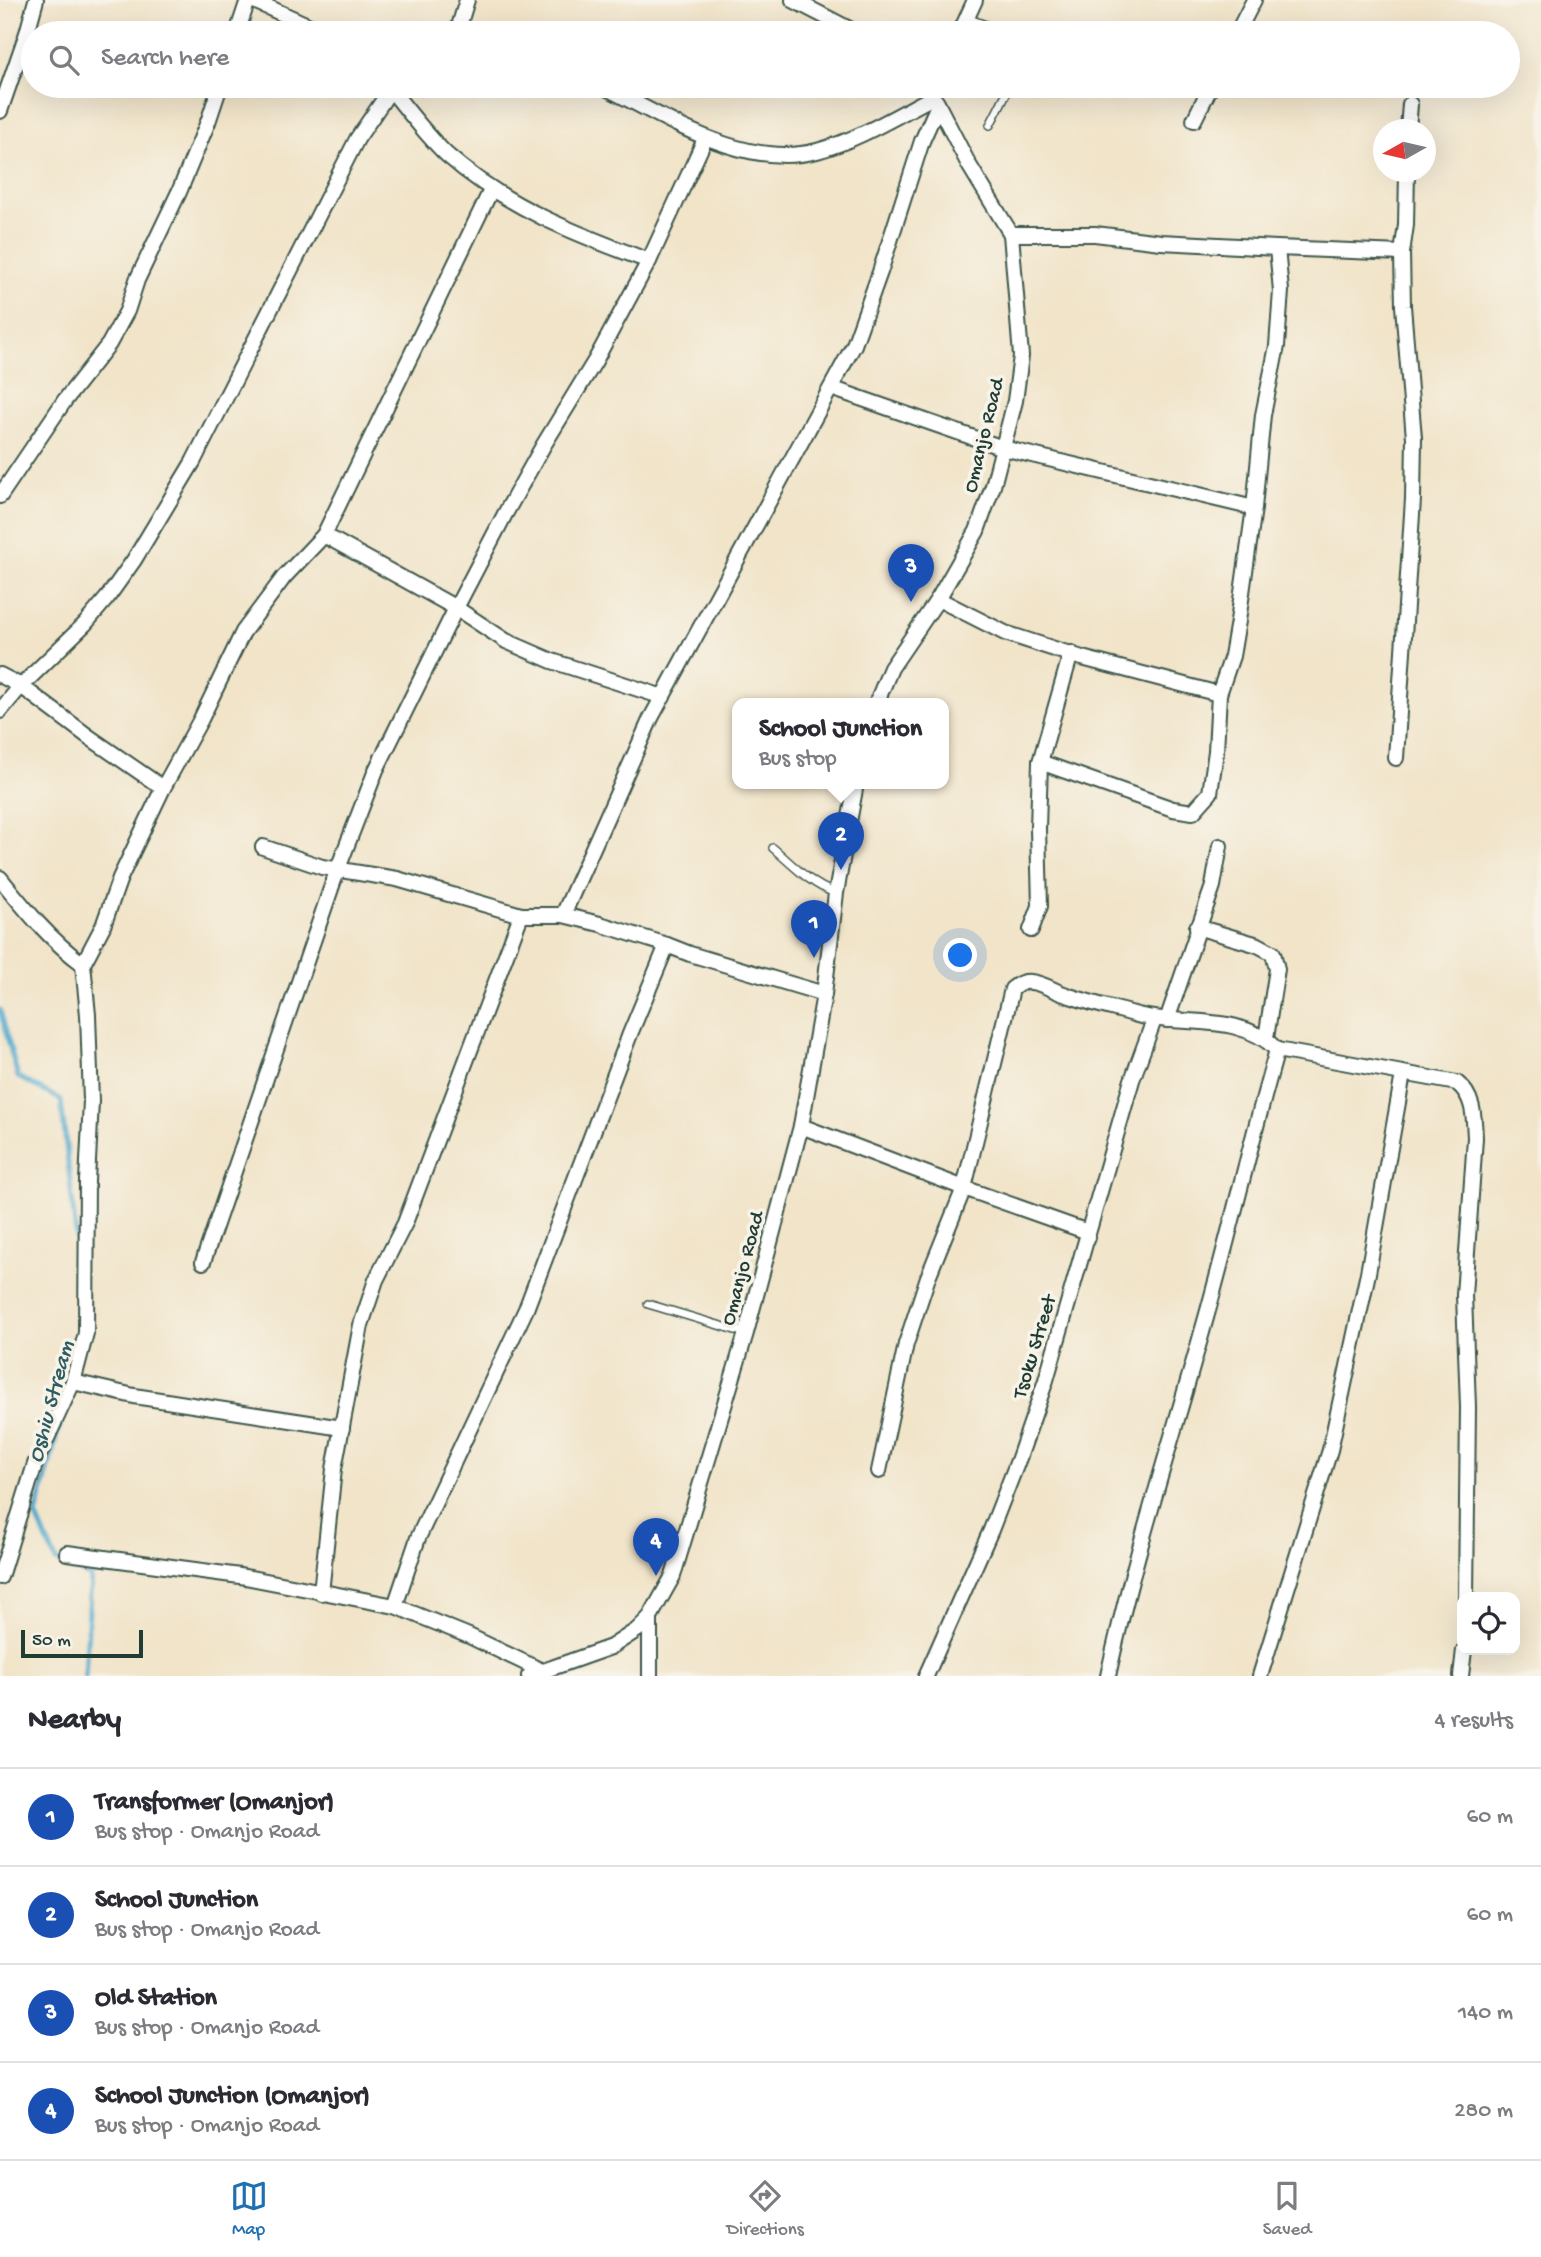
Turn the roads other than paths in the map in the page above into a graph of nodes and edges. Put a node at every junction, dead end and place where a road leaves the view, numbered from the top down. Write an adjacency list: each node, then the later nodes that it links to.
1 (36, 0): 8 (street)
2 (250, 0): 9 (street); 10 (street)
3 (467, 0): 11 (street)
4 (793, 0): 12 (street)
5 (975, 0): 7 (street)
6 (1254, 0): 15 (street)
7 (967, 18): 13 (street); 14 (lane)
8 (30, 21)
9 (242, 21)
10 (298, 21)
11 (461, 21)
12 (834, 21)
13 (966, 21)
14 (975, 21)
15 (1243, 21)
16 (21, 50): 27 (street)
17 (216, 98): 40 (street)
18 (384, 98): 47 (street)
19 (400, 98): 33 (street)
20 (625, 98): 31 (street)
21 (926, 98): 31 (street)
22 (935, 98): 38 (street)
23 (940, 98): 34 (street, Omanjo Road)
24 (1004, 98): 30 (lane)
25 (1205, 98): 29 (street)
26 (1409, 104): 28 (street)
27 (0, 111)
28 (1408, 119)
29 (1194, 120)
30 (990, 125)
31 (705, 139): 37 (street)
32 (1407, 182): 36 (street)
33 (491, 190): 37 (street); 42 (street)
34 (1011, 234): 35 (street); 39 (street, Omanjo Road)
35 (1277, 248): 36 (street); 41 (street)
36 (1402, 253): 52 (street)
37 (649, 261): 44 (street)
38 (831, 388): 39 (street); 49 (street)
39 (1003, 448): 41 (street); 43 (street, Omanjo Road)
40 (0, 496)
41 (1254, 508): 48 (street)
42 (324, 535): 44 (street); 54 (street)
43 (938, 599): 45 (street); 50 (street, Omanjo Road)
44 (456, 608): 49 (street); 59 (street)
45 (1071, 653): 48 (street); 53 (street)
46 (0, 675): 47 (street)
47 (22, 686): 51 (street); 54 (street)
48 (1219, 694): 53 (street)
49 (663, 697): 63 (street)
50 (878, 698)
51 (0, 711)
52 (1396, 758)
53 (1040, 762): 65 (street)
54 (163, 788): 67 (street)
55 (855, 789): 61 (street, Omanjo Road)
56 (263, 846): 59 (street)
57 (1220, 846): 64 (street, Tsoku Street)
58 (773, 848): 61 (lane)
59 (337, 871): 62 (street); 76 (street)
60 (0, 878): 67 (street)
61 (836, 893): 68 (street, Omanjo Road)
62 (521, 915): 63 (street); 80 (street)
63 (563, 915): 66 (street)
64 (1198, 927): 69 (street, Tsoku Street); 70 (street)
65 (1031, 930)
66 (667, 945): 68 (street); 86 (street)
67 (83, 964): 79 (street)
68 (824, 994): 73 (street, Omanjo Road)
69 (1161, 1020): 70 (street); 74 (street); 75 (street, Tsoku Street)
70 (1266, 1038): 71 (street)
71 (1278, 1050): 72 (street); 92 (street)
72 (1403, 1074): 84 (street); 93 (street)
73 (801, 1126): 74 (street); 78 (street, Omanjo Road)
74 (964, 1188): 75 (street); 81 (street)
75 (1088, 1232): 91 (street, Tsoku Street)
76 (202, 1262)
77 (648, 1304): 78 (lane)
78 (746, 1334): 87 (street, Omanjo Road)
79 (73, 1382): 80 (street); 83 (street)
80 (342, 1428): 85 (street)
81 (879, 1471)
82 (67, 1553): 85 (street)
83 (0, 1577)
84 (1466, 1592)
85 (321, 1593): 86 (street)
86 (395, 1606): 89 (street)
87 (650, 1617): 89 (street, Omanjo Road); 90 (street)
88 (1463, 1655): 94 (street)
89 (534, 1673)
90 (650, 1676)
91 (926, 1676)
92 (1108, 1676)
93 (1260, 1676)
94 (1461, 1676)

